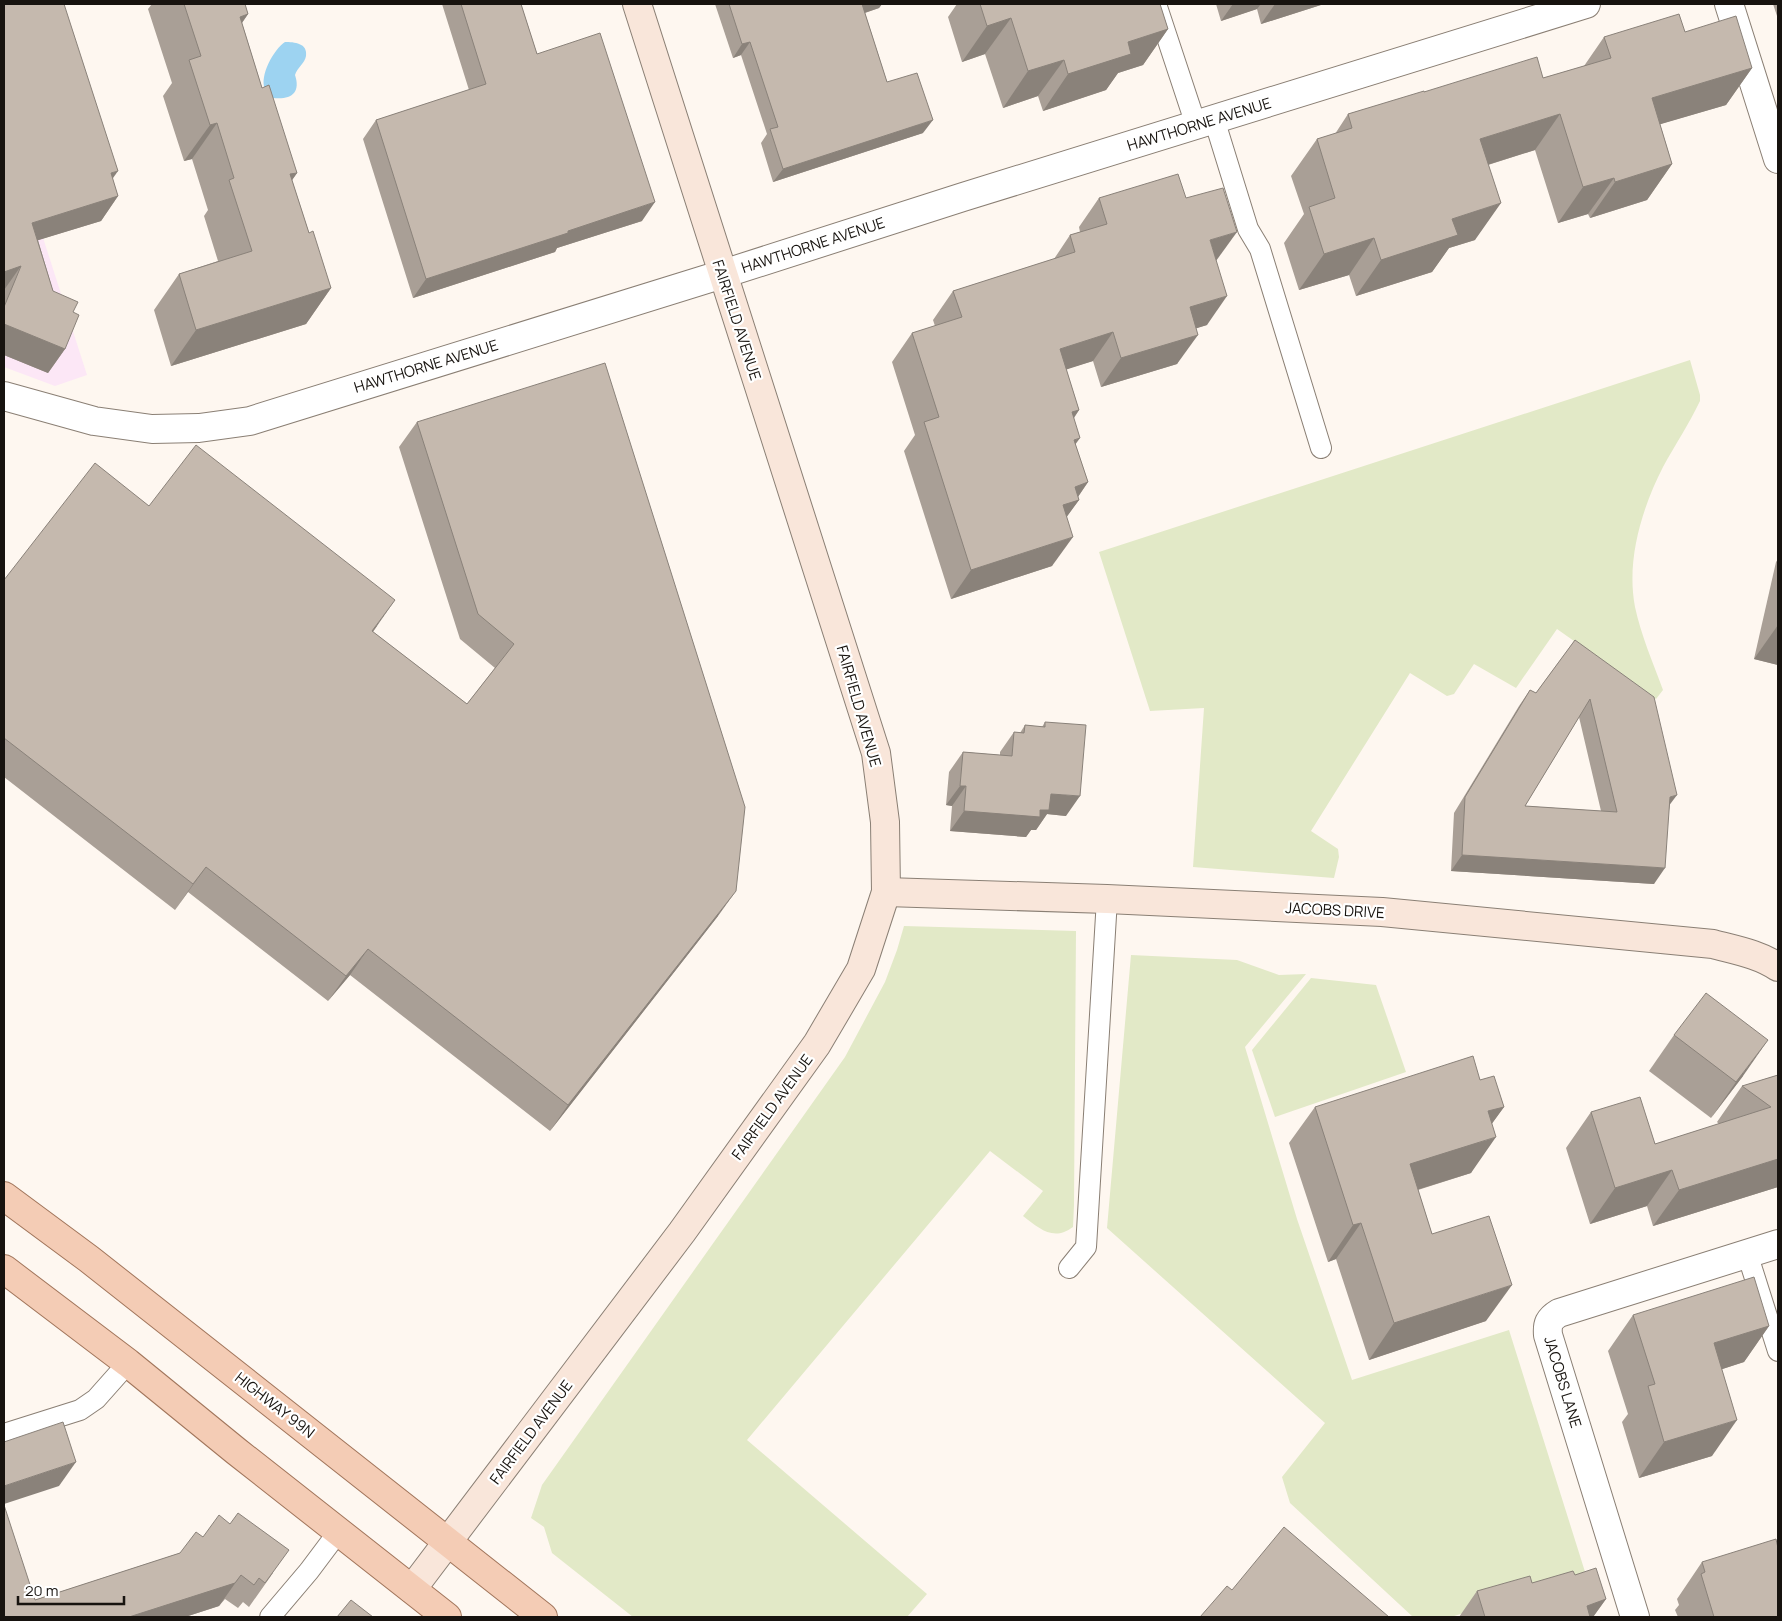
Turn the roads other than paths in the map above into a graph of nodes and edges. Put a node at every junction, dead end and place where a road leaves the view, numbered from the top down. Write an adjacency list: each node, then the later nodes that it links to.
1 (637, 4): 7 (street, FAIRFIELD AVENUE)
2 (1156, 4): 5 (lane)
3 (1586, 4): 5 (street, HAWTHORNE AVENUE)
4 (1729, 4): 6 (street)
5 (1205, 122): 7 (street, HAWTHORNE AVENUE); 9 (lane)
6 (1778, 159)
7 (723, 274): 8 (street, HAWTHORNE AVENUE); 10 (street, FAIRFIELD AVENUE)
8 (4, 396)
9 (1321, 448)
10 (886, 892): 11 (street, JACOBS DRIVE); 22 (street, FAIRFIELD AVENUE)
11 (1107, 899): 12 (street, JACOBS DRIVE); 16 (lane)
12 (1778, 967)
13 (4, 1196): 22 (main road, HIGHWAY 99N)
14 (1778, 1244): 15 (street, JACOBS LANE)
15 (1747, 1253): 18 (lane); 27 (street, JACOBS LANE)
16 (1069, 1268)
17 (4, 1269): 19 (main road)
18 (1778, 1351)
19 (128, 1363): 20 (lane); 21 (main road)
20 (4, 1434)
21 (339, 1531): 23 (main road); 24 (lane)
22 (448, 1541): 23 (street, FAIRFIELD AVENUE); 26 (main road, HIGHWAY 99N)
23 (412, 1589): 25 (main road)
24 (270, 1617)
25 (447, 1617)
26 (543, 1617)
27 (1635, 1617)

